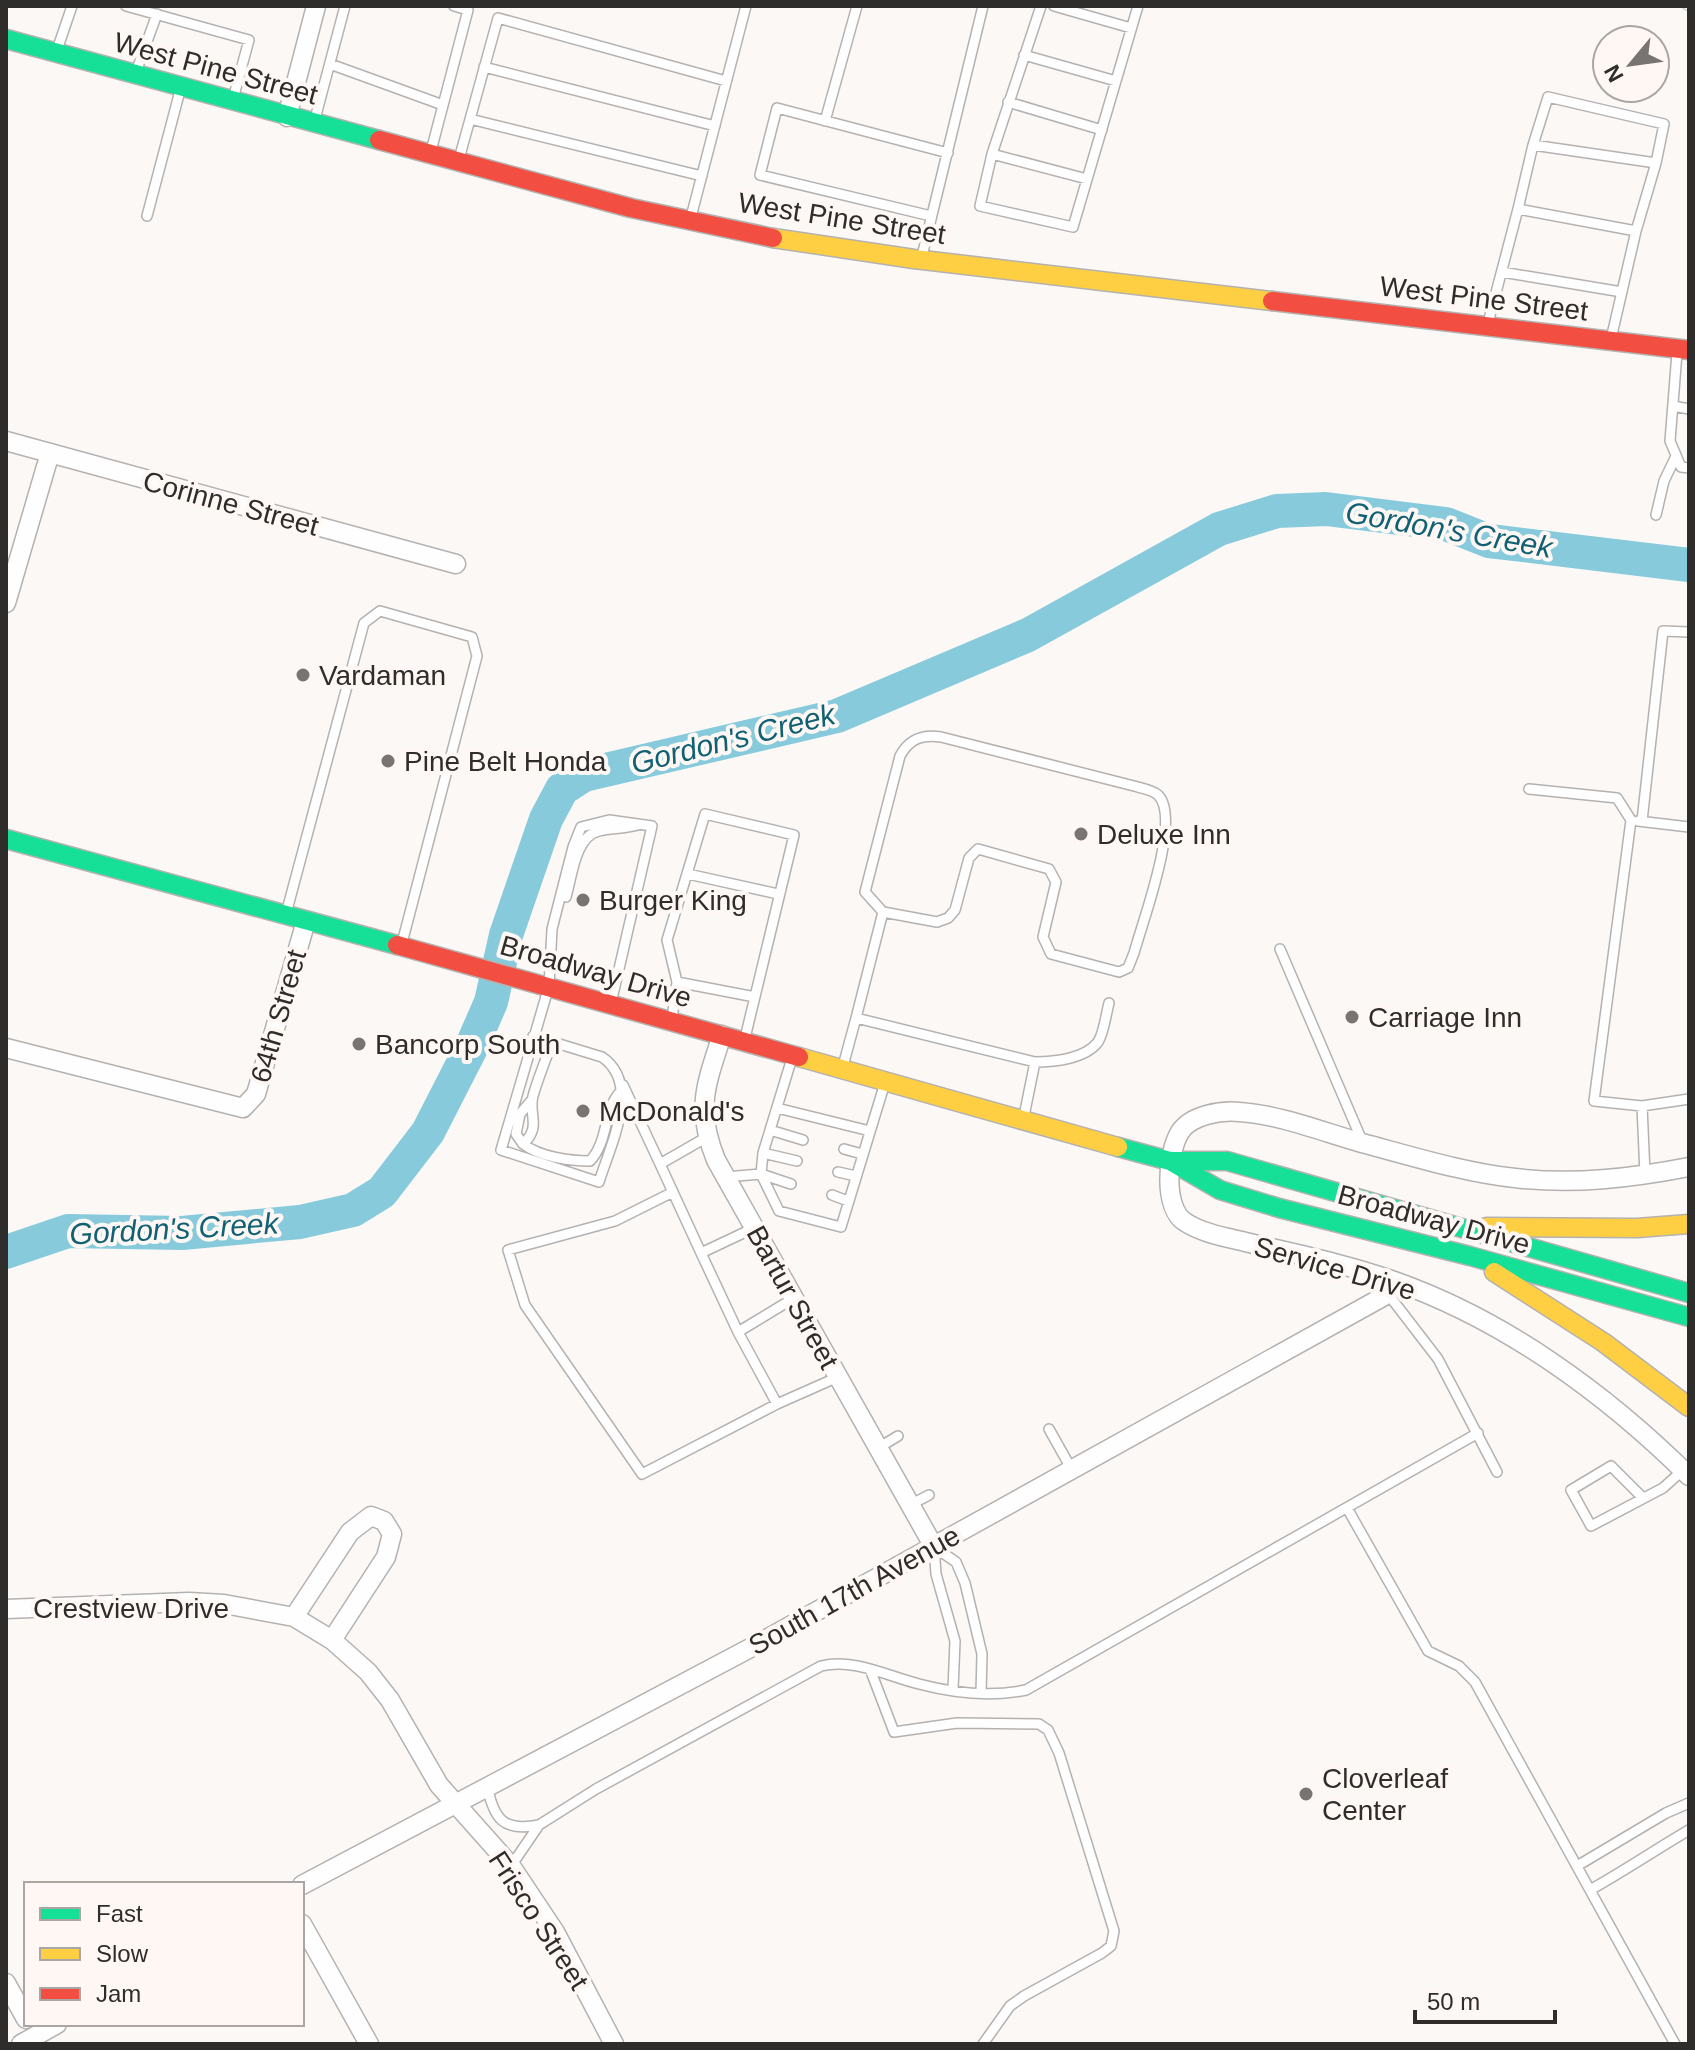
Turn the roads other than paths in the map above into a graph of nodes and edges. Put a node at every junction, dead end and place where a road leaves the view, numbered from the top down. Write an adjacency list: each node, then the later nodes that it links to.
1 (72, 6): 16 (lane)
2 (126, 6): 13 (lane)
3 (316, 6): 27 (street)
4 (345, 6): 18 (lane)
5 (454, 6): 12 (lane)
6 (746, 6): 21 (lane)
7 (857, 6): 29 (lane)
8 (983, 6): 34 (lane)
9 (1041, 6): 17 (lane)
10 (1054, 6): 14 (lane)
11 (1138, 6): 14 (lane)
12 (469, 8): 26 (lane)
13 (157, 14): 20 (lane); 24 (lane)
14 (1131, 28): 22 (lane)
15 (6, 39): 16 (main road, West Pine Street)
16 (55, 53): 20 (main road, West Pine Street)
17 (1024, 55): 22 (lane); 25 (lane)
18 (330, 64): 26 (lane); 30 (lane)
19 (484, 67): 21 (lane); 28 (lane); 31 (lane)
20 (135, 75): 23 (main road, West Pine Street)
21 (726, 81): 31 (lane)
22 (1116, 81): 32 (lane)
23 (181, 87): 24 (main road, West Pine Street); 42 (lane)
24 (232, 102): 27 (main road, West Pine Street)
25 (1008, 102): 32 (lane); 36 (lane)
26 (443, 105): 35 (lane)
27 (287, 117): 30 (main road, West Pine Street)
28 (470, 119): 37 (lane); 39 (lane)
29 (825, 121): 34 (lane); 43 (lane)
30 (314, 124): 35 (main road, West Pine Street)
31 (715, 126): 39 (lane)
32 (1102, 130): 40 (lane)
33 (1533, 145): 38 (lane); 38 (lane); 41 (lane)
34 (948, 153): 43 (lane)
35 (430, 154): 37 (main road, West Pine Street)
36 (992, 154): 40 (lane); 40 (lane)
37 (458, 162): 44 (main road, West Pine Street)
38 (1656, 163): 45 (lane)
39 (702, 176): 44 (lane)
40 (1087, 179)
41 (1518, 209): 45 (lane); 47 (lane)
42 (147, 216)
43 (931, 216): 46 (lane)
44 (690, 221): 46 (main road, West Pine Street)
45 (1636, 231): 48 (lane)
46 (922, 259): 49 (main road, West Pine Street)
47 (1502, 272): 48 (lane); 49 (lane)
48 (1622, 292): 50 (lane)
49 (1487, 327): 50 (main road, West Pine Street)
50 (1610, 341): 51 (main road, West Pine Street)
51 (1683, 350): 52 (lane)
52 (1673, 406): 53 (lane); 56 (lane)
53 (1689, 409)
54 (6, 441): 55 (street, Corinne Street)
55 (50, 453): 59 (street, Corinne Street); 60 (street)
56 (1676, 456): 57 (lane); 58 (lane)
57 (1689, 468)
58 (1656, 515)
59 (456, 564)
60 (6, 603)
61 (1689, 632): 64 (lane)
62 (1529, 789): 63 (lane)
63 (1631, 820): 64 (lane); 92 (lane)
64 (1642, 821): 65 (lane)
65 (1689, 827)
66 (6, 839): 70 (main road, Broadway Drive)
67 (688, 874): 68 (lane); 68 (lane); 74 (lane)
68 (778, 894): 76 (lane)
69 (883, 912): 69 (lane); 79 (lane)
70 (286, 915): 71 (main road, Broadway Drive); 72 (lane)
71 (306, 921): 72 (main road, Broadway Drive); 85 (street, 64th Street)
72 (401, 946): 75 (main road, Broadway Drive)
73 (1280, 949): 99 (lane)
74 (677, 982): 76 (lane); 80 (lane)
75 (549, 986): 78 (main road, Broadway Drive); 78 (lane); 82 (lane)
76 (755, 997): 84 (lane)
77 (1109, 1003): 87 (lane)
78 (612, 1004): 80 (main road, Broadway Drive)
79 (856, 1018): 87 (lane); 88 (lane)
80 (672, 1021): 81 (main road, Broadway Drive)
81 (722, 1035): 84 (main road, Broadway Drive); 97 (street, Bartur Street)
82 (533, 1036): 83 (lane); 90 (lane)
83 (552, 1041): 90 (lane); 90 (lane)
84 (744, 1041): 86 (main road, Broadway Drive)
85 (6, 1048)
86 (793, 1055): 88 (main road, Broadway Drive); 93 (lane)
87 (1035, 1062): 94 (lane)
88 (842, 1069): 89 (main road, Broadway Drive)
89 (886, 1081): 94 (main road, Broadway Drive); 96 (lane)
90 (621, 1087): 105 (lane)
91 (1689, 1099): 92 (lane)
92 (1642, 1106): 109 (lane)
93 (777, 1108): 95 (lane); 96 (lane)
94 (1024, 1120): 104 (main road, Broadway Drive)
95 (770, 1130): 98 (lane); 101 (lane)
96 (870, 1131): 102 (lane)
97 (707, 1137): 105 (lane); 111 (street, Bartur Street)
98 (803, 1140)
99 (1363, 1143): 104 (street); 109 (street)
100 (844, 1149): 102 (lane)
101 (763, 1153): 103 (lane); 108 (lane)
102 (862, 1154): 110 (lane)
103 (797, 1161)
104 (1170, 1161): 117 (main road, Broadway Drive); 120 (main road, Broadway Drive); 121 (street, Service Drive)
105 (660, 1164): 113 (lane)
106 (1689, 1167): 109 (street)
107 (838, 1172): 110 (lane)
108 (761, 1174): 111 (lane); 112 (lane); 115 (lane)
109 (1645, 1175)
110 (856, 1176): 115 (lane)
111 (725, 1177): 118 (street, Bartur Street)
112 (791, 1184)
113 (673, 1192): 119 (lane); 127 (lane)
114 (832, 1195): 115 (lane)
115 (848, 1201)
116 (1689, 1224): 117 (main road)
117 (1452, 1226): 122 (main road, Broadway Drive)
118 (755, 1228): 119 (lane); 123 (street, Bartur Street)
119 (701, 1253): 125 (lane)
120 (1470, 1256): 124 (main road, Broadway Drive); 128 (main road)
121 (1391, 1287): 130 (lane); 133 (street, South 17th Avenue); 135 (street, Service Drive)
122 (1689, 1293)
123 (794, 1298): 125 (lane); 126 (street, Bartur Street)
124 (1689, 1317)
125 (738, 1332): 127 (lane)
126 (838, 1377): 127 (lane); 132 (street, Bartur Street)
127 (777, 1404)
128 (1689, 1407)
129 (1049, 1429): 133 (lane)
130 (1478, 1433): 134 (lane); 139 (lane)
131 (898, 1436): 132 (lane)
132 (878, 1448): 138 (street, Bartur Street)
133 (1072, 1470): 140 (street, South 17th Avenue)
134 (1497, 1472)
135 (1686, 1473): 137 (lane)
136 (929, 1495): 138 (lane)
137 (1643, 1498): 137 (lane)
138 (910, 1505): 140 (street, Bartur Street)
139 (1347, 1508): 146 (lane); 153 (lane)
140 (934, 1547): 145 (lane); 146 (lane); 147 (street, South 17th Avenue)
141 (6, 1609): 142 (street, Crestview Drive)
142 (294, 1617): 143 (street, Crestview Drive); 143 (street)
143 (332, 1640): 148 (street, Crestview Drive)
144 (870, 1669): 145 (lane); 150 (lane); 163 (lane)
145 (953, 1689): 146 (lane)
146 (981, 1693)
147 (487, 1786): 148 (street, South 17th Avenue); 150 (lane)
148 (454, 1803): 152 (street, Frisco Street); 154 (street, South 17th Avenue)
149 (1689, 1803): 153 (lane)
150 (539, 1825): 152 (lane)
151 (1689, 1830): 155 (lane)
152 (511, 1866): 162 (street, Frisco Street)
153 (1577, 1866): 155 (lane)
154 (304, 1884)
155 (1590, 1890): 164 (lane)
156 (304, 1928): 161 (street)
157 (6, 1983): 158 (street)
158 (24, 2015)
159 (53, 2026): 160 (street)
160 (31, 2037)
161 (369, 2044)
162 (614, 2044)
163 (983, 2044)
164 (1675, 2044)

